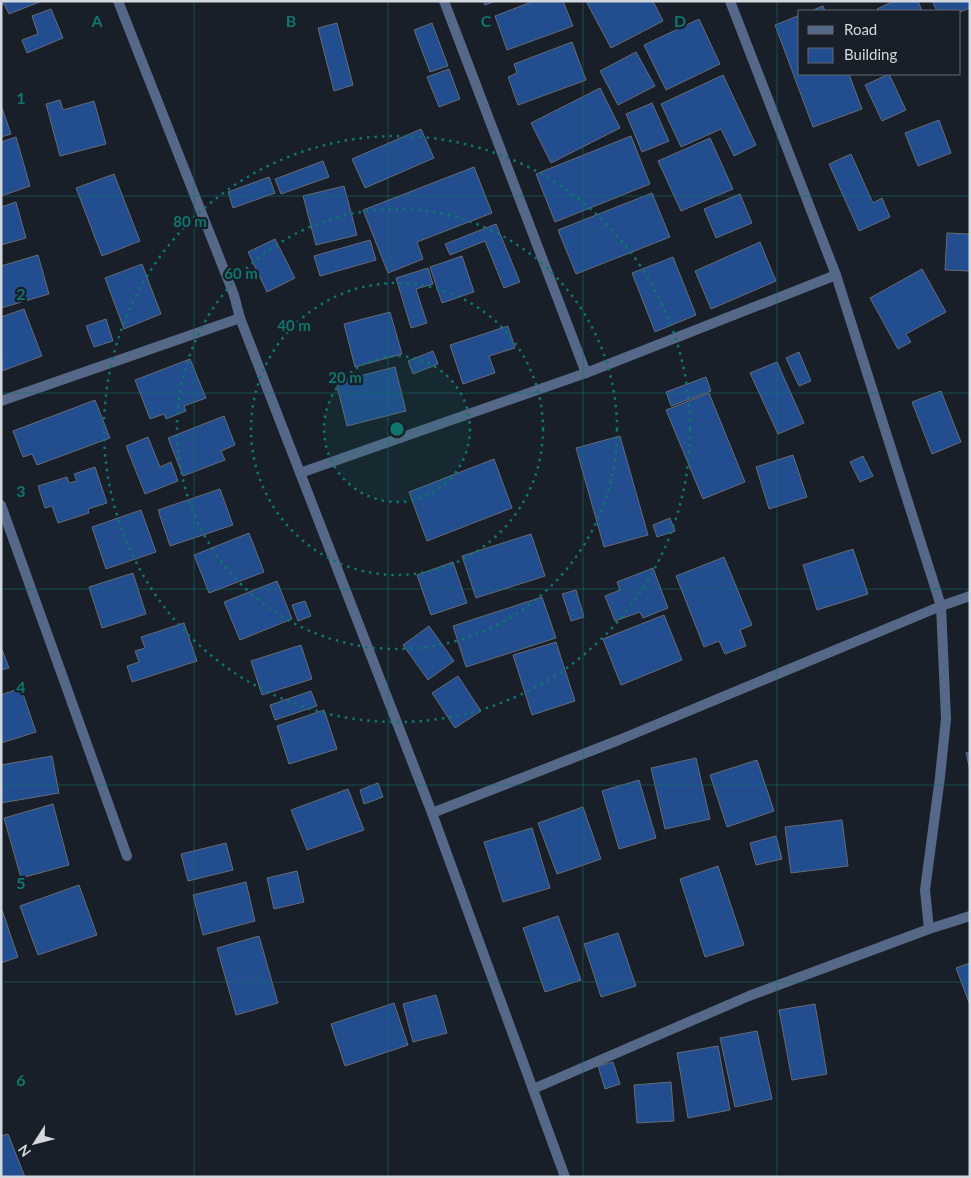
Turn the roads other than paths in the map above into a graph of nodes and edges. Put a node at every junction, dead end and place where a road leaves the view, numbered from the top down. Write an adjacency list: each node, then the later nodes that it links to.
1 (118, 1): 5 (street)
2 (444, 1): 6 (street)
3 (730, 1): 4 (street)
4 (836, 275): 6 (street); 11 (street)
5 (240, 318): 7 (street); 8 (street)
6 (586, 373): 8 (street)
7 (1, 401)
8 (300, 473): 12 (street)
9 (1, 506): 13 (street)
10 (970, 596): 11 (street)
11 (941, 606): 12 (street); 15 (street)
12 (432, 813): 16 (street)
13 (127, 856)
14 (970, 916): 15 (street)
15 (929, 929): 16 (street)
16 (533, 1089): 17 (street)
17 (564, 1177)

